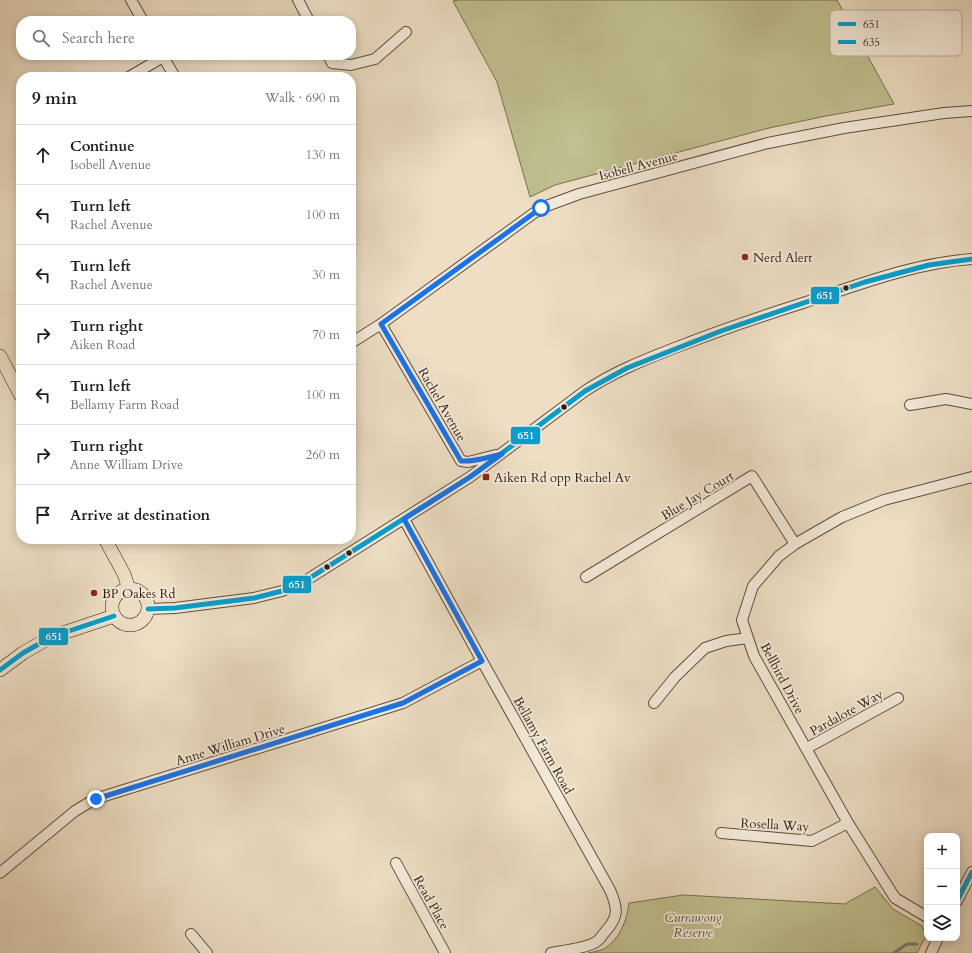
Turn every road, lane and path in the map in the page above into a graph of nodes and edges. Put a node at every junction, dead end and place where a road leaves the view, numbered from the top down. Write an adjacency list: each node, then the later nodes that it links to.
1 (131, 0): 3 (street)
2 (298, 0): 4 (street)
3 (140, 16)
4 (307, 16)
5 (406, 32): 8 (street)
6 (157, 60): 9 (street)
7 (165, 60): 10 (street)
8 (330, 60)
9 (138, 72)
10 (172, 72)
11 (972, 111): 13 (street, Isobell Avenue)
12 (972, 259): 19 (street)
13 (381, 324): 14 (street, Isobell Avenue); 19 (street, Rachel Avenue)
14 (356, 340)
15 (0, 356): 16 (main road)
16 (16, 386)
17 (972, 404): 18 (street)
18 (910, 405)
19 (502, 454): 21 (street)
20 (972, 477): 23 (street, Bellbird Drive)
21 (404, 519): 26 (street); 29 (street, Bellamy Farm Road)
22 (108, 544): 25 (main road)
23 (795, 544): 24 (street, Blue Jay Court); 28 (street, Bellbird Drive)
24 (586, 577)
25 (129, 589): 26 (main road); 27 (main road)
26 (148, 608): 27 (main road)
27 (114, 616): 30 (main road)
28 (748, 638): 32 (street); 33 (street, Bellbird Drive)
29 (482, 661): 38 (street, Anne William Drive); 45 (street, Bellamy Farm Road)
30 (0, 670)
31 (898, 698): 33 (street, Pardalote Way)
32 (654, 703)
33 (806, 748): 34 (street, Bellbird Drive)
34 (848, 823): 35 (street, Rosella Way); 40 (street, Bellbird Drive)
35 (721, 834)
36 (396, 863): 44 (street, Read Place)
37 (972, 872): 39 (street)
38 (0, 873)
39 (960, 895)
40 (924, 915)
41 (191, 934): 43 (street)
42 (937, 941): 46 (street)
43 (207, 953)
44 (445, 953)
45 (550, 953)
46 (931, 953)

